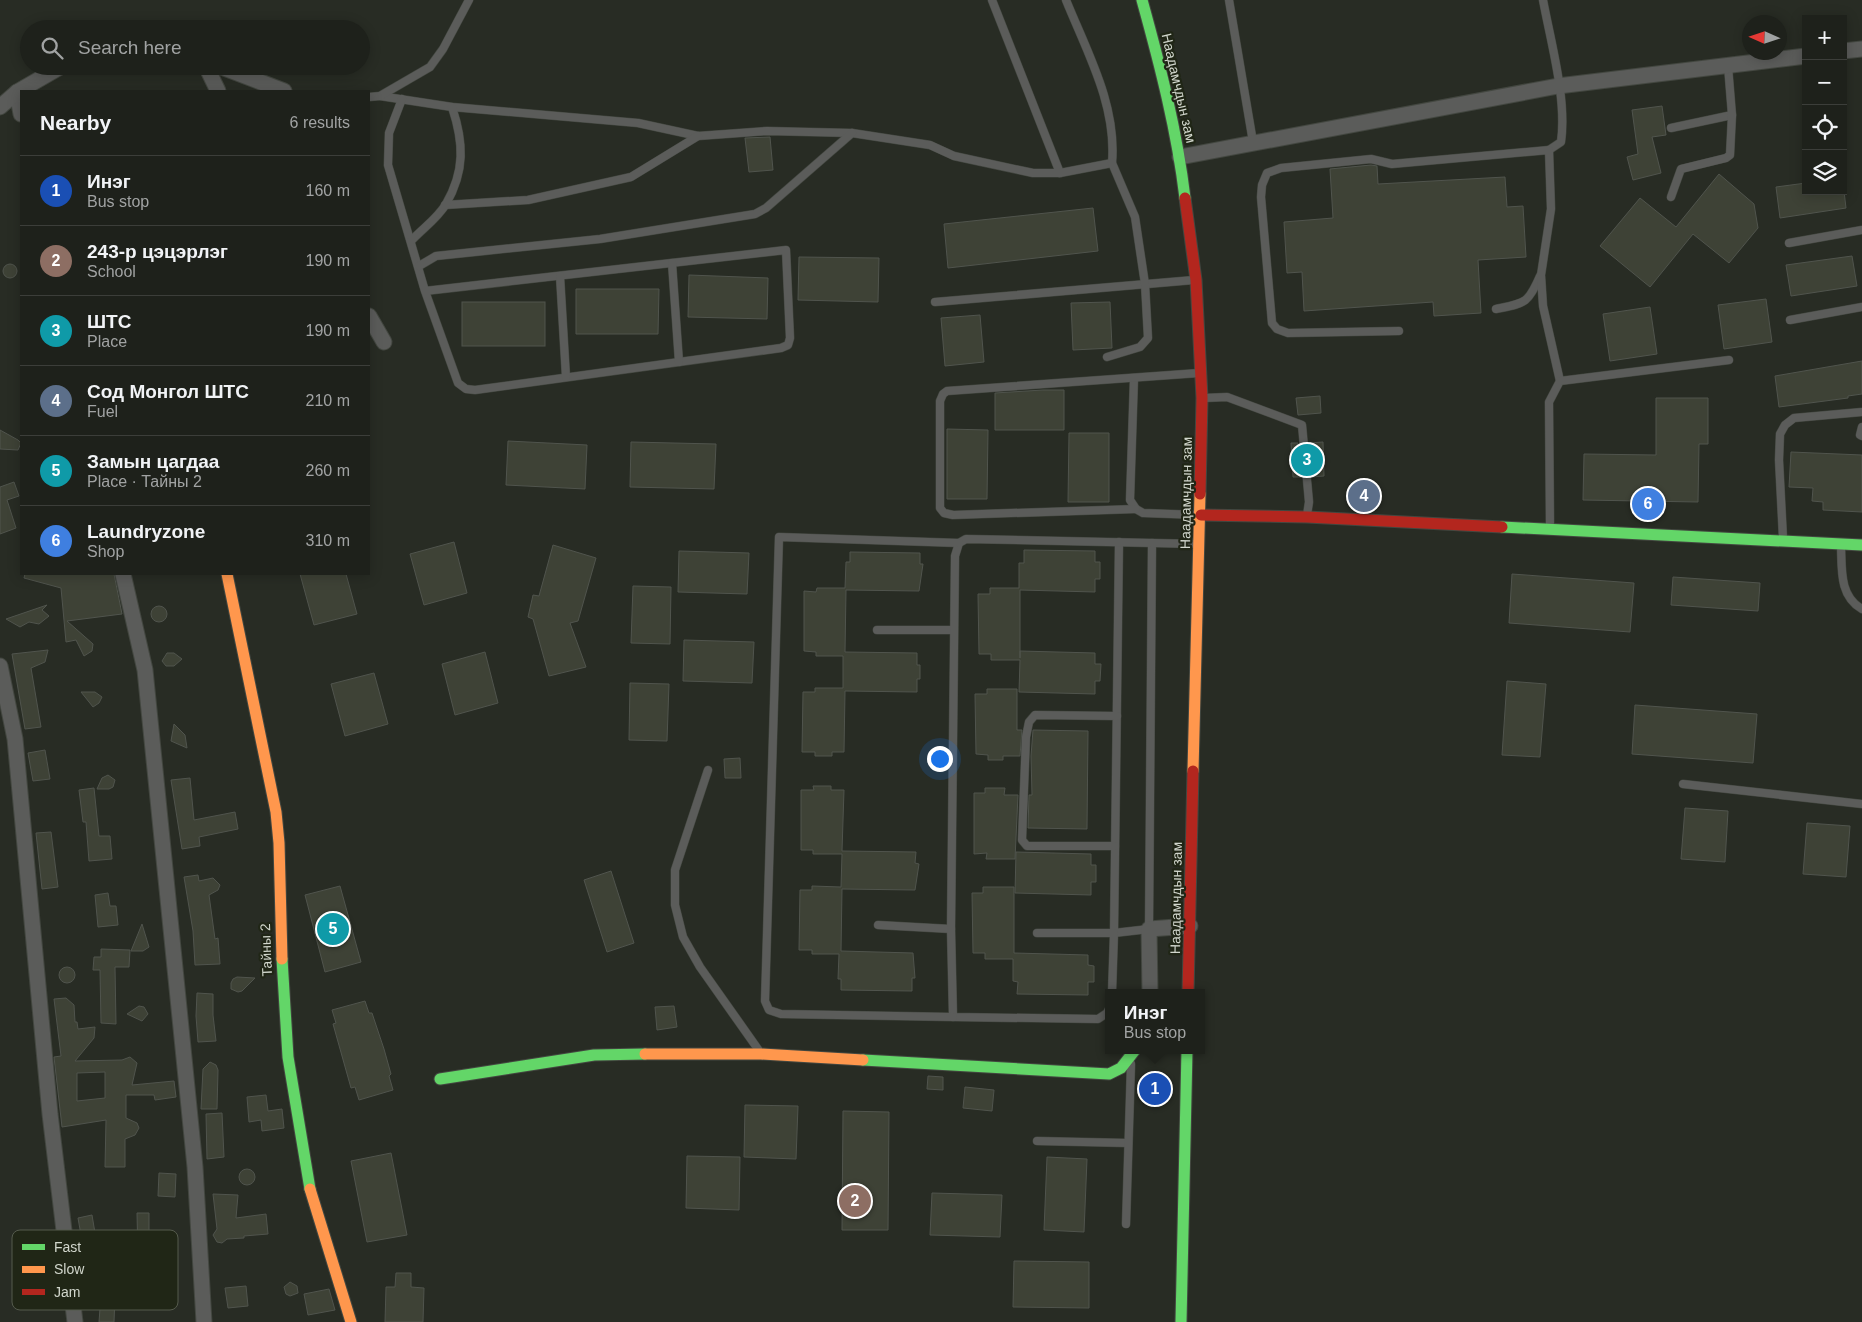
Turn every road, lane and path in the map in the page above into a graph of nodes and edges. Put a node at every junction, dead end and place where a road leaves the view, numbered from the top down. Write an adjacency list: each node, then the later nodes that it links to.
1 (469, 0): 18 (lane)
2 (992, 0): 32 (lane)
3 (1066, 0): 31 (lane)
4 (1142, 0): 30 (street, Наадамчдын зам)
5 (1229, 0): 28 (lane)
6 (1543, 0): 14 (lane)
7 (1862, 49): 8 (street)
8 (1847, 51)
9 (1802, 57): 10 (street)
10 (1728, 66): 14 (street); 24 (lane)
11 (46, 75): 17 (street)
12 (210, 75): 15 (street)
13 (242, 75): 16 (street)
14 (1558, 86): 28 (street); 29 (lane)
15 (218, 90)
16 (281, 90)
17 (16, 92): 21 (street); 23 (street)
18 (380, 96): 19 (lane); 20 (lane)
19 (370, 97)
20 (402, 99): 22 (lane); 36 (lane)
21 (0, 107)
22 (452, 107): 27 (lane); 34 (lane)
23 (20, 110)
24 (1732, 114): 25 (lane); 33 (lane)
25 (1670, 128)
26 (852, 133): 27 (lane); 32 (lane); 39 (lane)
27 (698, 136): 34 (lane)
28 (1253, 142): 30 (street)
29 (1549, 150): 40 (lane); 50 (lane)
30 (1180, 157): 42 (street, Наадамчдын зам)
31 (1112, 163): 32 (lane); 43 (lane)
32 (1060, 173)
33 (1671, 197)
34 (445, 206): 36 (lane)
35 (1862, 230): 37 (lane)
36 (411, 241): 39 (lane)
37 (1789, 243)
38 (672, 263): 41 (lane); 54 (lane); 54 (lane)
39 (419, 266): 44 (lane)
40 (1541, 274): 47 (lane); 58 (lane)
41 (560, 276): 44 (lane); 56 (lane)
42 (1196, 280): 43 (lane); 55 (street, Наадамчдын зам)
43 (1145, 284): 45 (lane); 52 (lane)
44 (425, 291): 56 (lane)
45 (935, 302)
46 (1862, 307): 49 (lane)
47 (1496, 309)
48 (370, 318): 51 (street)
49 (1790, 320)
50 (1399, 331)
51 (384, 342)
52 (1107, 357)
53 (1729, 360): 58 (lane)
54 (679, 362): 56 (lane)
55 (1201, 373): 57 (lane); 59 (street, Наадамчдын зам)
56 (566, 377)
57 (1134, 378): 63 (lane); 63 (lane)
58 (1560, 381): 66 (lane)
59 (1202, 398): 64 (street, Наадамчдын зам); 65 (lane)
60 (1862, 412): 67 (lane)
61 (1862, 427): 62 (lane)
62 (1862, 436)
63 (1136, 509): 64 (lane)
64 (1201, 515): 65 (street); 71 (street, Наадамчдын зам)
65 (1307, 517): 66 (street)
66 (1550, 529): 67 (street)
67 (1784, 540): 72 (street)
68 (1119, 542): 69 (lane); 70 (lane); 80 (lane)
69 (959, 543): 78 (lane); 95 (lane)
70 (1152, 543): 71 (lane); 88 (lane)
71 (1200, 544): 86 (street, Наадамчдын зам)
72 (1841, 544): 73 (street); 76 (lane)
73 (1862, 545)
74 (123, 575): 104 (street)
75 (227, 575): 105 (street, Тайны 2)
76 (1862, 609)
77 (877, 630): 78 (lane)
78 (953, 630): 87 (lane)
79 (0, 666): 103 (street)
80 (1117, 716): 84 (lane); 84 (lane)
81 (708, 770): 96 (lane)
82 (1683, 784): 83 (lane)
83 (1862, 804)
84 (1115, 846): 90 (lane)
85 (878, 925): 87 (lane)
86 (1190, 926): 88 (street); 93 (street, Наадамчдын зам)
87 (951, 929): 95 (lane)
88 (1149, 929): 90 (lane); 92 (street)
89 (1037, 932): 90 (lane)
90 (1114, 933): 91 (lane)
91 (1112, 989)
92 (1150, 989)
93 (1188, 989)
94 (1105, 1014): 95 (lane)
95 (953, 1017)
96 (761, 1054): 97 (street); 99 (street)
97 (1133, 1054): 101 (lane)
98 (1187, 1054): 106 (street)
99 (440, 1079)
100 (1037, 1141): 101 (lane)
101 (1128, 1143): 102 (lane)
102 (1126, 1224)
103 (64, 1230)
104 (204, 1322)
105 (351, 1322)
106 (1180, 1322)

